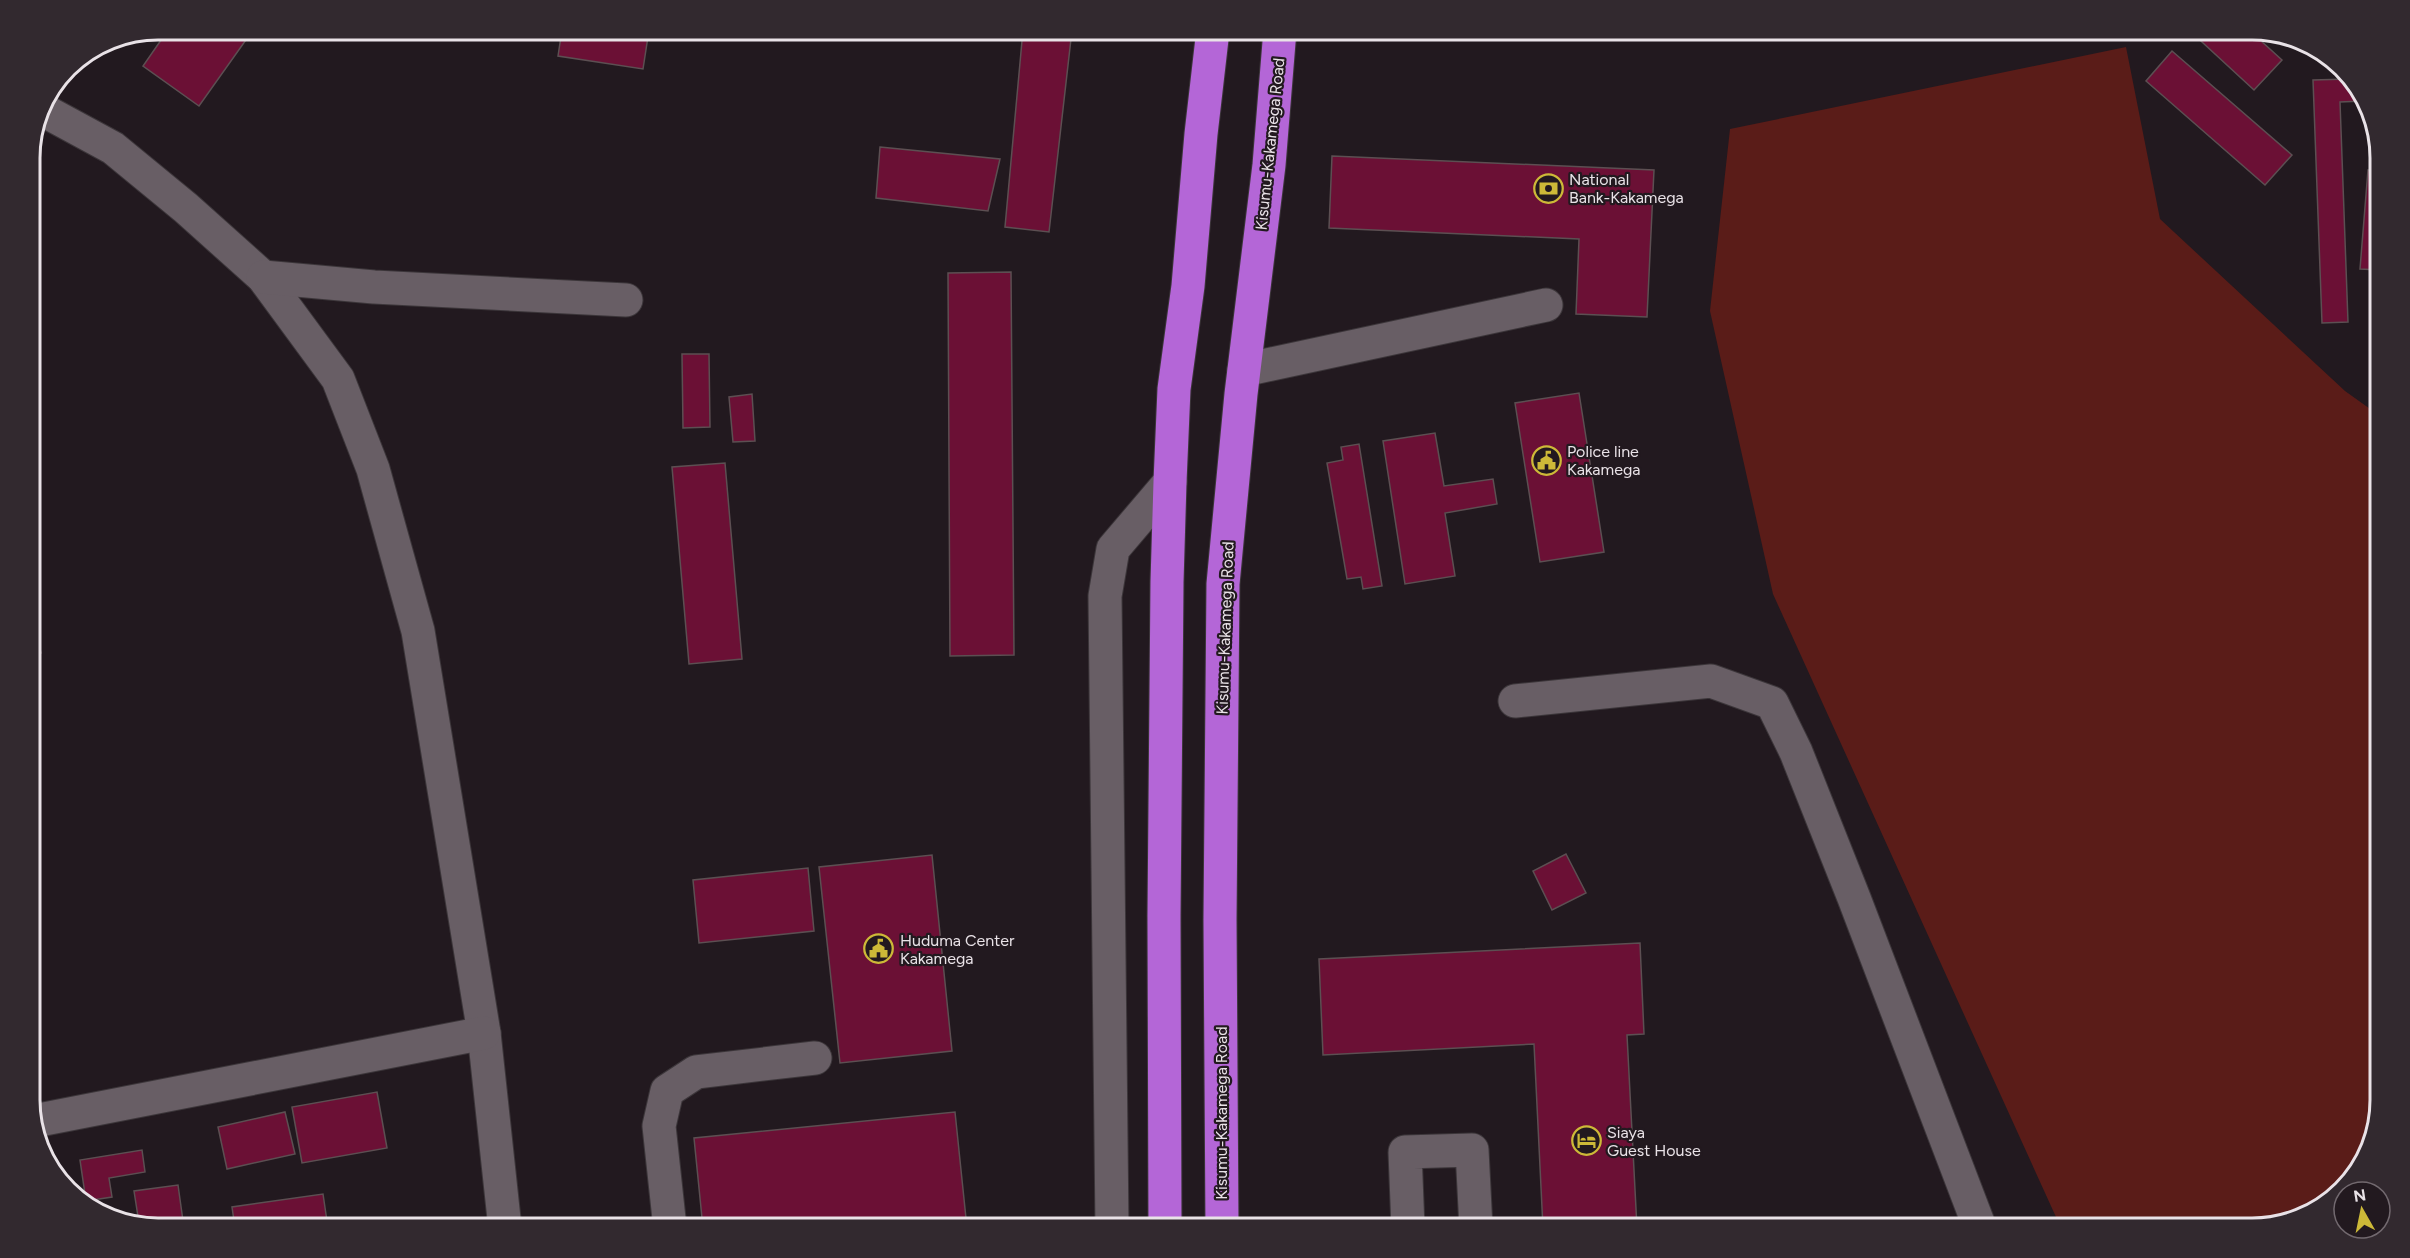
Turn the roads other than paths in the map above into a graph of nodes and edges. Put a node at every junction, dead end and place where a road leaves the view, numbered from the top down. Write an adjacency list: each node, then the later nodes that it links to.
1 (1212, 40): 8 (highway)
2 (1279, 40): 7 (highway, Kisumu-Kakamega Road)
3 (49, 113): 4 (street)
4 (263, 277): 5 (street); 10 (street)
5 (626, 300)
6 (1546, 305): 7 (street)
7 (1244, 370): 17 (highway, Kisumu-Kakamega Road)
8 (1170, 482): 15 (street); 16 (highway)
9 (1515, 701): 20 (street)
10 (484, 1033): 12 (street); 13 (street)
11 (815, 1058): 14 (street)
12 (43, 1119)
13 (504, 1218)
14 (669, 1218)
15 (1112, 1218)
16 (1165, 1218)
17 (1222, 1218)
18 (1408, 1218): 19 (street)
19 (1475, 1218)
20 (1976, 1218)

